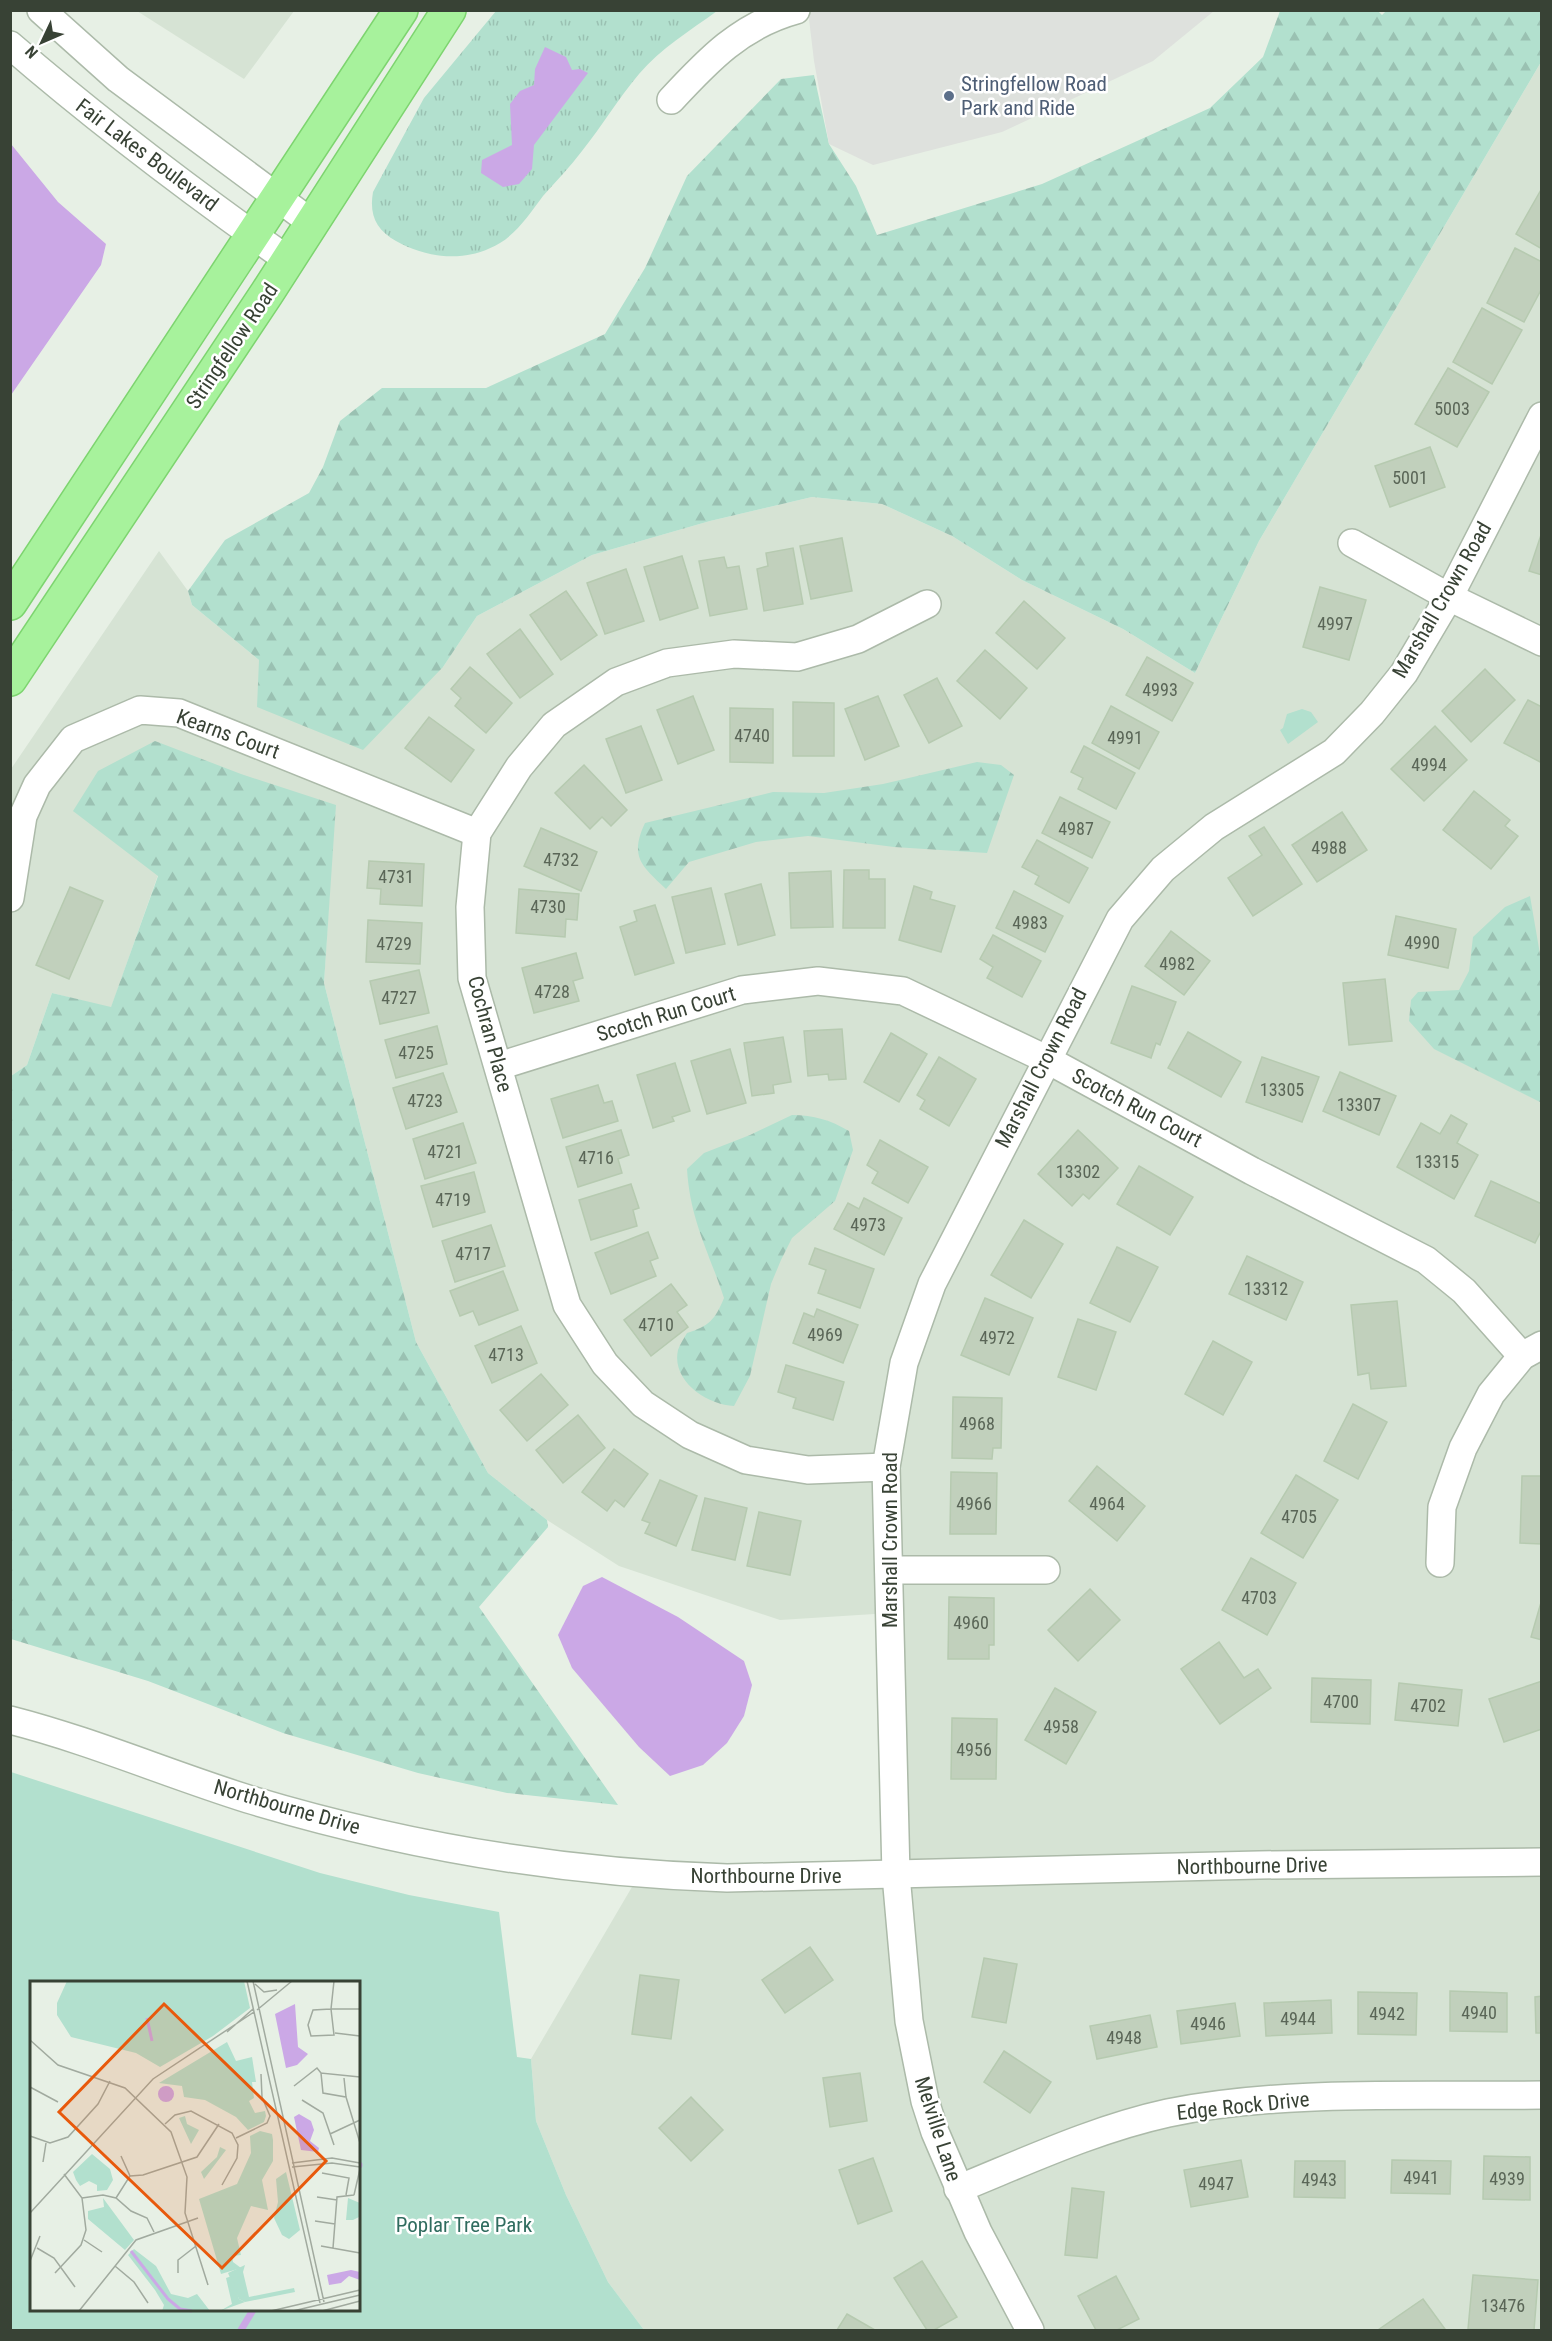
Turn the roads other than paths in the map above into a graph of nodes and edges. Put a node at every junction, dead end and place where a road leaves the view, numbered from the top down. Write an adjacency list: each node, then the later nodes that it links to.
1 (41, 10): 7 (street, Fair Lakes Boulevard)
2 (401, 10): 7 (main road, Stringfellow Road)
3 (449, 10): 8 (main road, Stringfellow Road)
4 (796, 10): 6 (street)
5 (10, 45): 9 (street, Fair Lakes Boulevard)
6 (671, 100)
7 (278, 197): 8 (street, Fair Lakes Boulevard); 9 (main road, Stringfellow Road)
8 (312, 223): 10 (main road, Stringfellow Road)
9 (254, 236): 10 (street, Fair Lakes Boulevard); 14 (main road, Stringfellow Road)
10 (288, 260): 17 (main road, Stringfellow Road)
11 (1542, 417): 13 (street, Marshall Crown Road)
12 (1352, 543): 13 (street)
13 (1449, 597): 16 (street); 20 (street, Marshall Crown Road)
14 (10, 603)
15 (927, 604): 18 (street, Cochran Place)
16 (1542, 642)
17 (10, 679)
18 (477, 833): 19 (street, Kearns Court); 21 (street, Cochran Place)
19 (10, 898)
20 (1046, 1059): 21 (street, Scotch Run Court); 22 (street, Scotch Run Court); 23 (street, Marshall Crown Road)
21 (499, 1066): 23 (street, Cochran Place)
22 (1532, 1350): 24 (street)
23 (886, 1467): 25 (street, Marshall Crown Road)
24 (1440, 1563)
25 (889, 1570): 26 (street); 29 (street, Marshall Crown Road)
26 (1046, 1570)
27 (10, 1720): 29 (street, Northbourne Drive)
28 (1542, 1862): 29 (street, Northbourne Drive)
29 (896, 1875): 31 (street, Melville Lane)
30 (1542, 2096): 31 (street, Edge Rock Drive)
31 (958, 2189): 32 (street, Melville Lane)
32 (1030, 2331)

